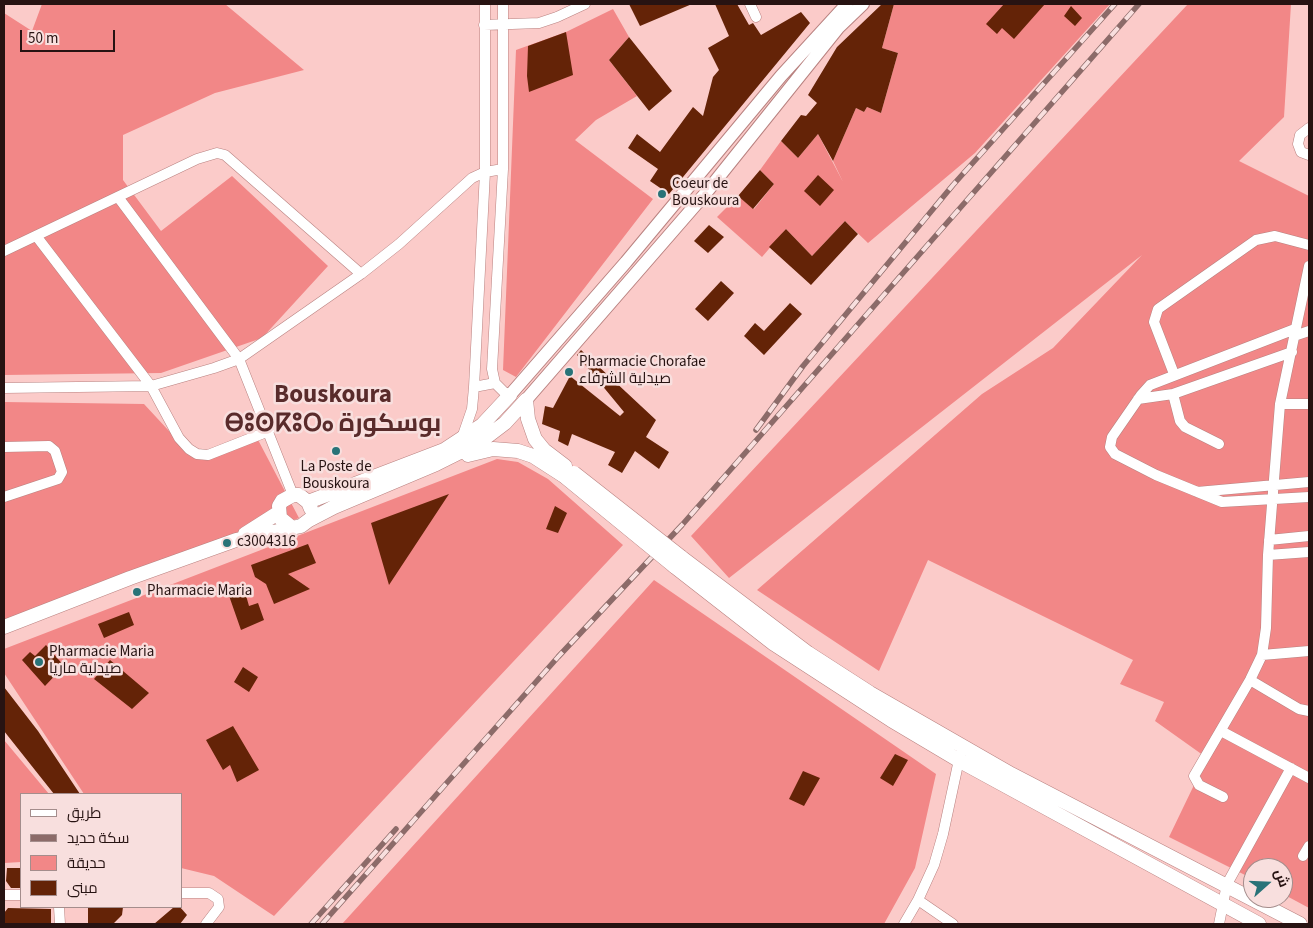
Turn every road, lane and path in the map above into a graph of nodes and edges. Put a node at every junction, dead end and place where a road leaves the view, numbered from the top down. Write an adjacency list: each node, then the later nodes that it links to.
1 (485, 4): 10 (street)
2 (503, 4): 11 (street)
3 (566, 4): 8 (street)
4 (585, 4): 8 (street)
5 (750, 4): 9 (street)
6 (847, 4): 33 (street)
7 (863, 4): 35 (street)
8 (557, 17): 11 (street)
9 (756, 17)
10 (484, 25): 11 (street); 16 (street)
11 (502, 26): 15 (street)
12 (1309, 128): 13 (street)
13 (1309, 155): 14 (street)
14 (1309, 166)
15 (503, 169): 16 (street); 28 (street)
16 (485, 172): 22 (street); 30 (street)
17 (118, 197): 18 (street); 22 (street); 26 (street)
18 (37, 237): 20 (street); 29 (street)
19 (1309, 245): 27 (street)
20 (4, 251)
21 (1309, 266): 24 (street)
22 (361, 274): 26 (street)
23 (1309, 331): 24 (street)
24 (1295, 333): 25 (street); 27 (street)
25 (1292, 352): 32 (street); 36 (street)
26 (239, 359): 29 (street); 38 (street)
27 (1174, 374): 34 (street)
28 (495, 383): 30 (street); 33 (street)
29 (151, 386): 31 (street); 38 (street)
30 (474, 387): 39 (street)
31 (4, 390)
32 (1173, 394): 34 (street); 40 (street)
33 (510, 395): 39 (main road)
34 (1138, 399): 46 (street)
35 (526, 400): 42 (main road); 43 (main road)
36 (1280, 404): 37 (street); 45 (street)
37 (1309, 404)
38 (269, 432): 47 (street)
39 (460, 442): 51 (main road)
40 (1219, 444)
41 (4, 447): 49 (street)
42 (436, 464): 43 (main road); 53 (main road)
43 (567, 473): 60 (main road, bridge)
44 (1309, 482): 45 (street)
45 (1274, 485): 46 (street); 50 (street)
46 (1197, 492): 50 (street)
47 (293, 495): 51 (main road); 52 (main road)
48 (1309, 497): 50 (street)
49 (4, 498)
50 (1272, 501): 57 (street)
51 (308, 502): 53 (main road)
52 (278, 513): 54 (main road); 56 (main road)
53 (309, 520): 54 (main road)
54 (291, 527): 56 (main road)
55 (1309, 536): 57 (street)
56 (236, 540): 61 (main road)
57 (1270, 540): 59 (street)
58 (1309, 552): 59 (street)
59 (1268, 554): 63 (street)
60 (678, 562): 67 (main road); 68 (main road)
61 (4, 627)
62 (1309, 650): 63 (street)
63 (1262, 655): 64 (street)
64 (1250, 680): 65 (street); 66 (street)
65 (1309, 711)
66 (1221, 731): 69 (street); 71 (street)
67 (962, 746): 68 (street); 74 (main road)
68 (960, 761): 78 (street); 79 (main road)
69 (1290, 768): 70 (street); 74 (street)
70 (1309, 778)
71 (1223, 797)
72 (1309, 846): 73 (street)
73 (1303, 856)
74 (1226, 884): 79 (street); 87 (main road)
75 (182, 893): 82 (street)
76 (4, 895): 77 (street)
77 (20, 895)
78 (918, 900): 83 (street); 84 (street)
79 (1222, 905): 85 (street); 86 (main road)
80 (59, 908): 81 (street)
81 (60, 924)
82 (206, 924)
83 (904, 924)
84 (952, 924)
85 (1219, 924)
86 (1259, 924)
87 (1300, 924)

